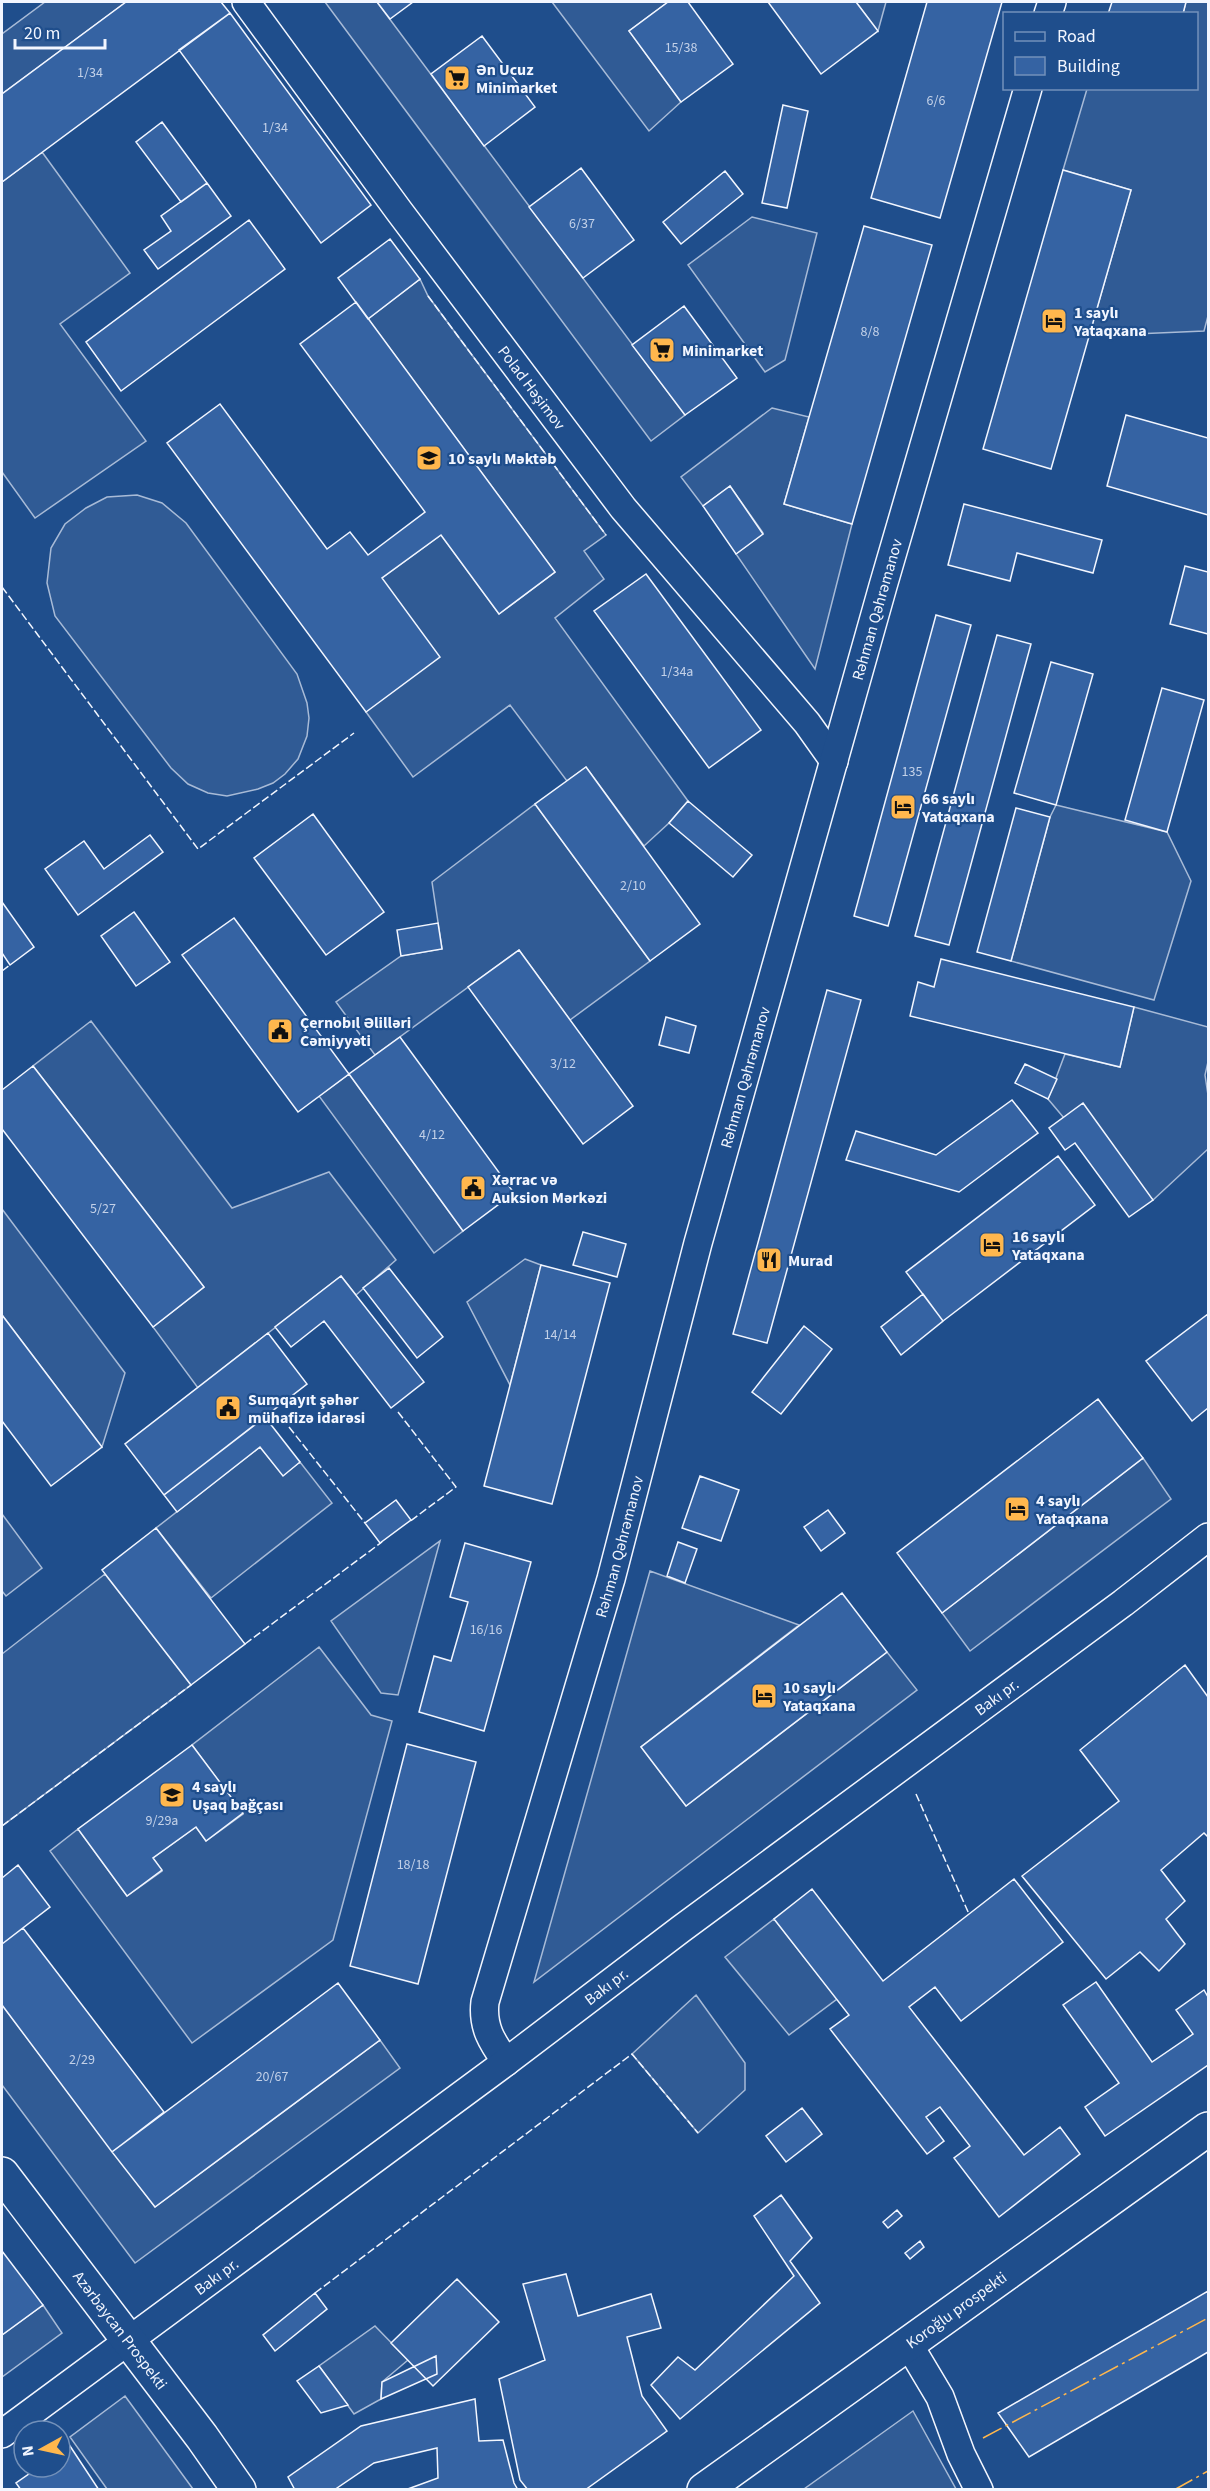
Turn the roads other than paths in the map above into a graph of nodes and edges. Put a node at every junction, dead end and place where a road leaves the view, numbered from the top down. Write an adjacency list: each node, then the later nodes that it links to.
1 (246, 2): 3 (street, Polad Həşimov)
2 (1027, 90): 3 (street, Rəhman Qəhrəmanov)
3 (834, 761): 5 (street, Rəhman Qəhrəmanov)
4 (1209, 1537): 5 (street, Bakı pr.)
5 (506, 2062): 8 (street, Bakı pr.)
6 (1209, 2129): 9 (street, Koroğlu prospekti)
7 (2, 2174): 8 (street, Azərbaycan Prospekti)
8 (127, 2339): 10 (street, Bakı pr.); 11 (street, Azərbaycan Prospekti)
9 (909, 2345): 12 (street, Koroğlu prospekti); 13 (street)
10 (2, 2434)
11 (239, 2490)
12 (704, 2490)
13 (979, 2490)

